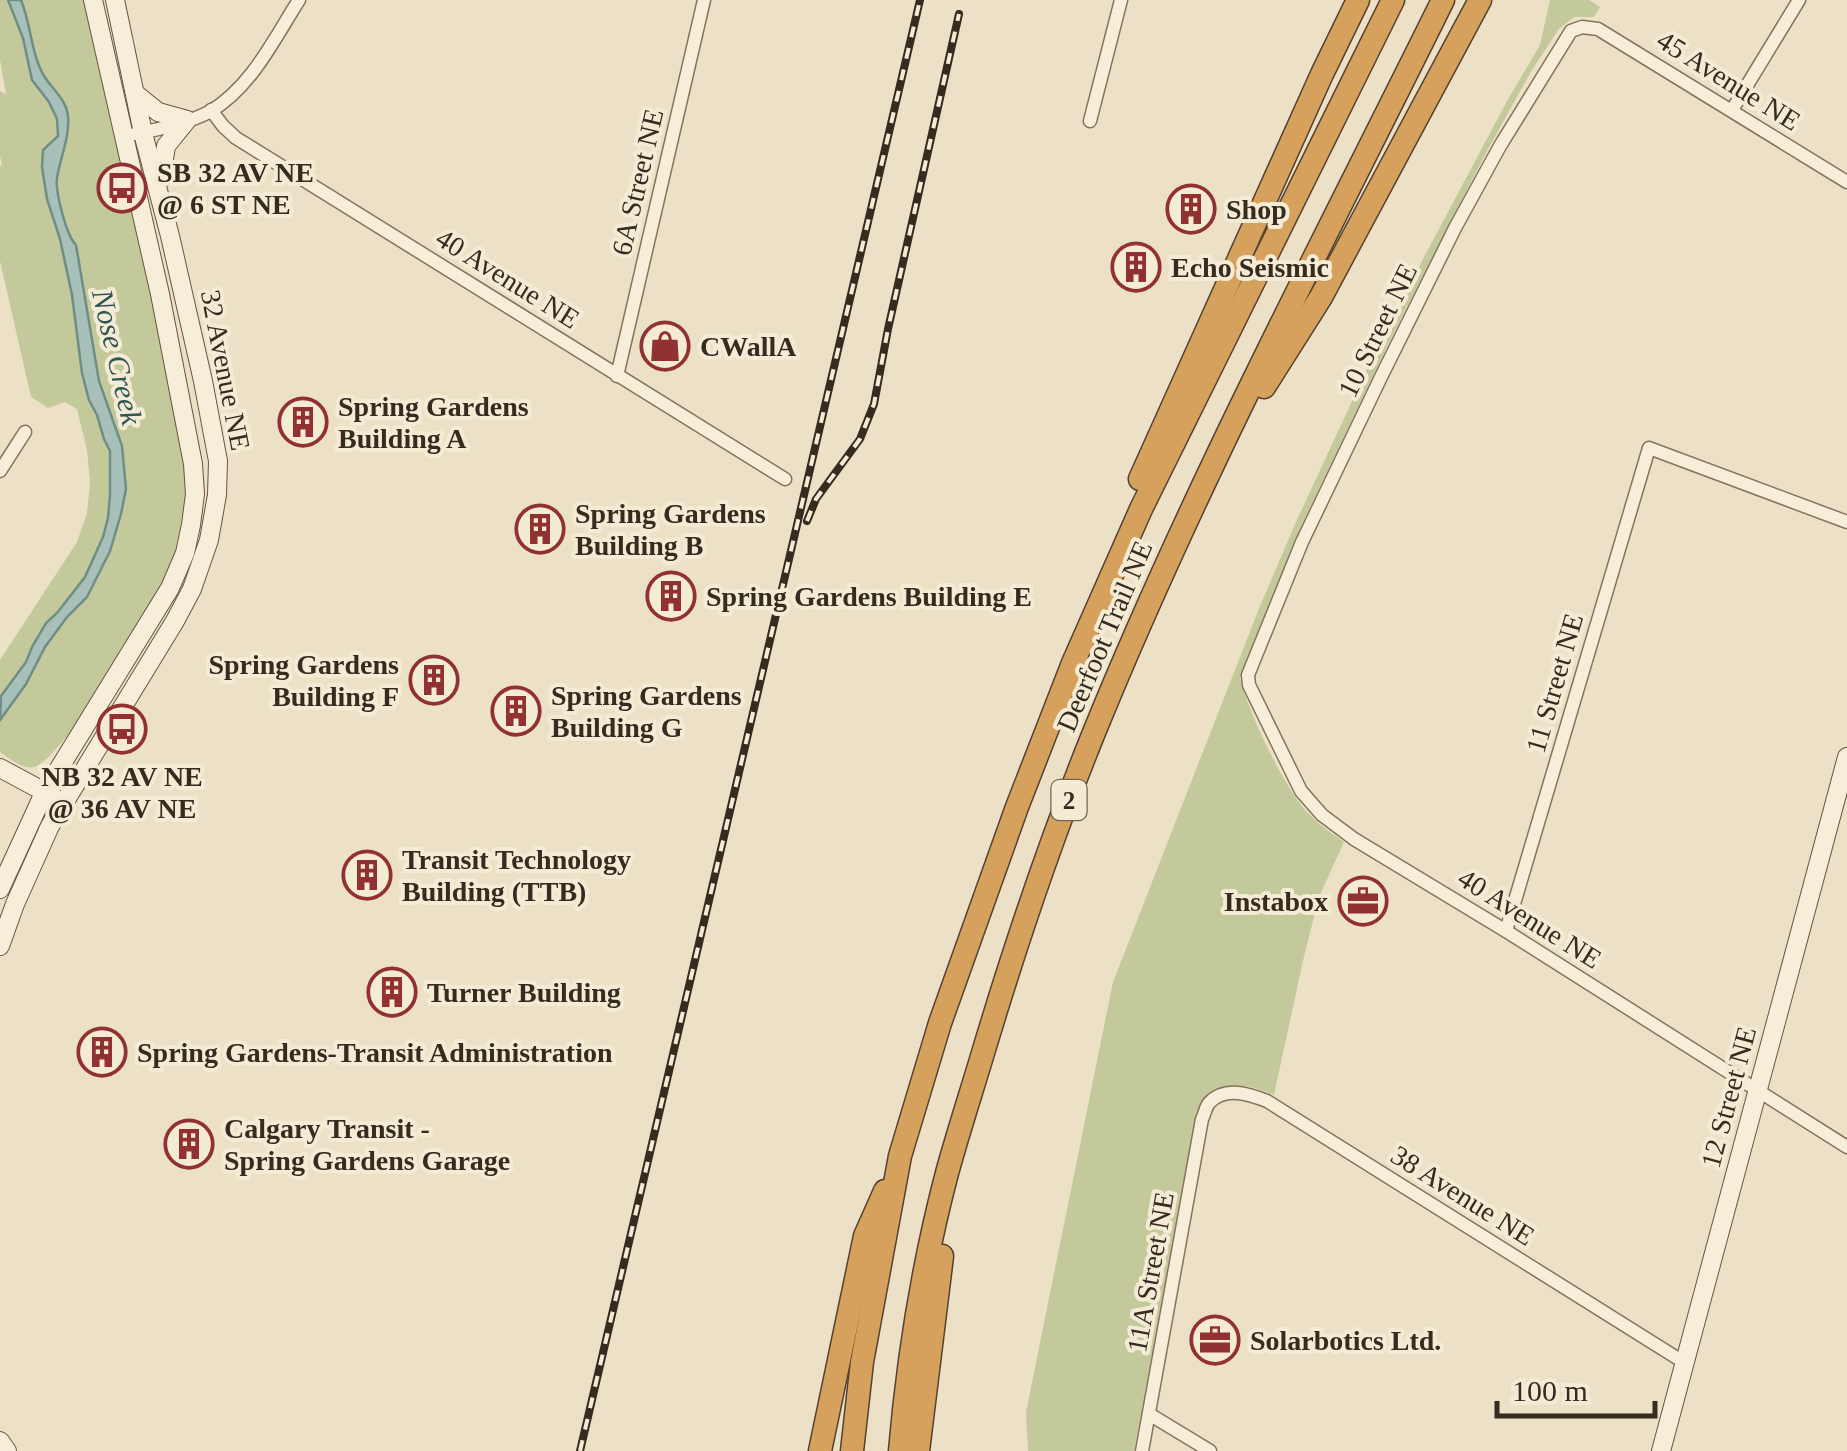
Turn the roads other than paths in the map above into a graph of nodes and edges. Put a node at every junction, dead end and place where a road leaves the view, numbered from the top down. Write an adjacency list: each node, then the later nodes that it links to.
1 (94, 0): 20 (main road, 32 Avenue NE)
2 (115, 0): 14 (main road, 32 Avenue NE)
3 (299, 0): 15 (street)
4 (704, 0): 23 (street, 6A Street NE)
5 (1121, 0): 18 (street)
6 (1348, 0): 13 (highway)
7 (1358, 0): 13 (highway)
8 (1393, 0): 29 (highway, Deerfoot Trail NE / 2)
9 (1443, 0): 25 (highway, Deerfoot Trail NE / 2)
10 (1480, 0): 25 (highway)
11 (1800, 0): 16 (street)
12 (1582, 27): 16 (street, 45 Avenue NE); 30 (street, 10 Street NE)
13 (1322, 74): 29 (highway)
14 (136, 94): 17 (main road); 19 (main road, 32 Avenue NE)
15 (211, 110): 17 (street); 23 (street, 40 Avenue NE)
16 (1732, 110): 21 (street, 45 Avenue NE)
17 (187, 120): 19 (street); 22 (main road)
18 (1090, 121)
19 (144, 132): 20 (street); 22 (main road, 32 Avenue NE)
20 (124, 137): 33 (main road, 32 Avenue NE)
21 (1847, 182)
22 (159, 194): 34 (main road, 32 Avenue NE)
23 (617, 376): 27 (street, 40 Avenue NE)
24 (25, 432): 26 (street)
25 (1226, 438): 42 (highway, Deerfoot Trail NE / 2)
26 (0, 472)
27 (785, 480)
28 (1847, 522): 36 (street, 11 Street NE)
29 (1073, 664): 41 (highway, Deerfoot Trail NE / 2)
30 (1248, 675): 36 (street, 40 Avenue NE)
31 (1847, 758): 38 (main road, 12 Street NE)
32 (5, 771): 33 (main road)
33 (44, 793): 34 (main road); 35 (main road, 32 Avenue NE)
34 (63, 802): 37 (main road, 32 Avenue NE)
35 (0, 888)
36 (1506, 932): 38 (street, 40 Avenue NE)
37 (0, 946)
38 (1758, 1092): 40 (street, 40 Avenue NE); 43 (main road, 12 Street NE)
39 (1210, 1103): 43 (street, 38 Avenue NE); 44 (street, 11A Street NE)
40 (1847, 1147)
41 (900, 1156): 47 (highway); 48 (highway, Deerfoot Trail NE / 2)
42 (947, 1174): 49 (highway, Deerfoot Trail NE / 2); 50 (highway)
43 (1685, 1363): 53 (main road, 12 Street NE)
44 (1149, 1414): 51 (street, 11A Street NE); 52 (street)
45 (0, 1441): 46 (main road)
46 (7, 1451)
47 (820, 1451)
48 (852, 1451)
49 (900, 1451)
50 (918, 1451)
51 (1142, 1451)
52 (1210, 1451)
53 (1661, 1451)

